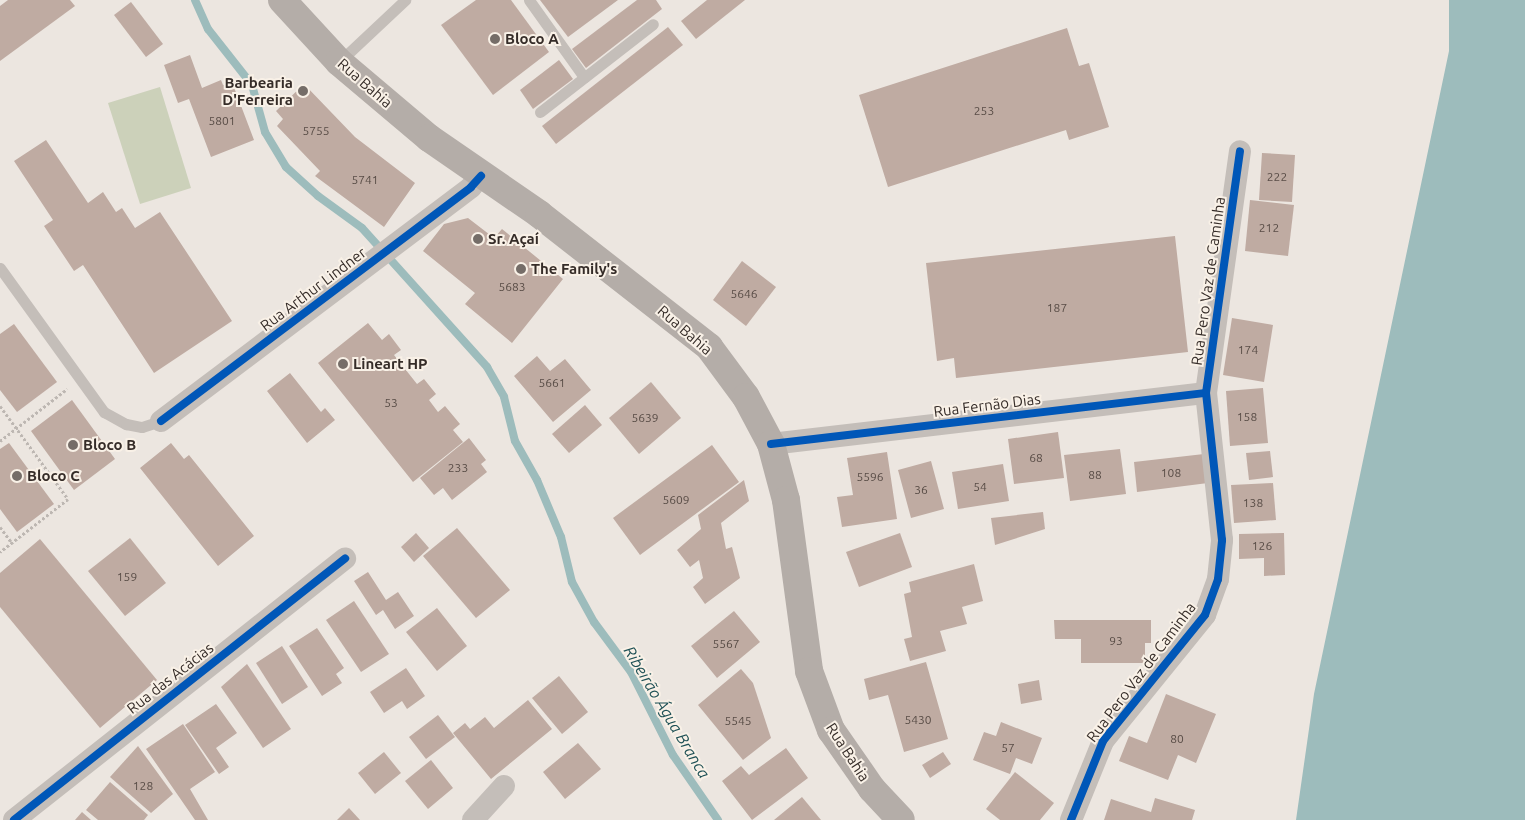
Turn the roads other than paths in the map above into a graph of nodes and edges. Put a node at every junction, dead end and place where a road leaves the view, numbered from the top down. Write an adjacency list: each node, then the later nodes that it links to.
1 (282, 0): 5 (main road, Rua Bahia)
2 (404, 0): 5 (lane)
3 (529, 0): 6 (lane)
4 (653, 24): 6 (lane)
5 (339, 62): 9 (main road, Rua Bahia)
6 (584, 77): 7 (lane)
7 (540, 112)
8 (1240, 151): 11 (street, Rua Pero Vaz de Caminha)
9 (481, 176): 12 (street, Rua Arthur Lindner); 13 (main road, Rua Bahia)
10 (0, 268): 12 (lane)
11 (1206, 393): 13 (street, Rua Fernão Dias); 19 (street, Rua Pero Vaz de Caminha)
12 (160, 421)
13 (771, 444): 18 (main road, Rua Bahia)
14 (345, 559): 16 (street, Rua das Acácias)
15 (504, 786): 17 (street)
16 (14, 820)
17 (473, 820)
18 (902, 820)
19 (1071, 820)

